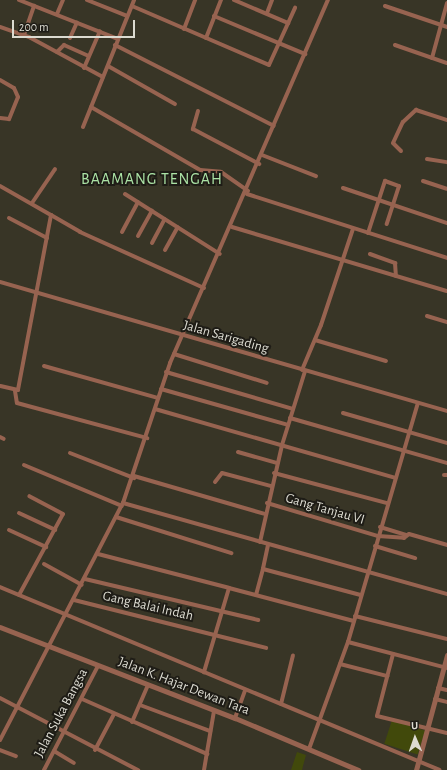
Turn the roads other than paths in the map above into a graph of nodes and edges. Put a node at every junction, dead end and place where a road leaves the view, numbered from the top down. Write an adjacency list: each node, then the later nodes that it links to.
1 (19, 0): 12 (street)
2 (63, 0): 17 (street)
3 (87, 0): 18 (street)
4 (134, 0): 13 (street)
5 (194, 0): 25 (street)
6 (221, 0): 19 (street)
7 (234, 0): 10 (street)
8 (272, 0): 16 (street)
9 (328, 0): 35 (street)
10 (245, 2): 16 (street)
11 (447, 3): 22 (street)
12 (34, 6): 17 (street); 27 (street)
13 (132, 6): 18 (street); 25 (street)
14 (385, 6): 22 (street)
15 (295, 8): 21 (street)
16 (266, 13): 21 (street)
17 (57, 14): 20 (street)
18 (127, 16): 30 (street)
19 (214, 16): 29 (street); 31 (street)
20 (77, 22): 26 (street); 28 (street)
21 (288, 23): 31 (street)
22 (440, 25): 24 (street); 37 (street)
23 (0, 27): 27 (street)
24 (447, 27)
25 (184, 29): 29 (street)
26 (100, 31): 30 (street); 36 (street)
27 (24, 35): 34 (street)
28 (70, 38)
29 (206, 38): 31 (street)
30 (118, 39): 32 (street)
31 (281, 44): 35 (street)
32 (115, 45): 39 (street); 48 (street)
33 (395, 45): 37 (street)
34 (56, 52): 36 (street); 40 (street)
35 (305, 54): 48 (street)
36 (89, 56): 40 (street)
37 (432, 58): 38 (street)
38 (447, 64)
39 (108, 66): 41 (street); 43 (street)
40 (84, 68): 41 (street)
41 (103, 77): 44 (street)
42 (0, 80): 46 (street)
43 (175, 104)
44 (91, 107): 49 (street); 61 (street)
45 (198, 111): 54 (street)
46 (0, 118)
47 (447, 120): 50 (street)
48 (274, 126): 51 (street)
49 (83, 127)
50 (401, 151)
51 (262, 155): 54 (street); 56 (street)
52 (427, 159): 53 (street)
53 (447, 162)
54 (259, 164): 61 (street)
55 (55, 169): 65 (street)
56 (316, 176)
57 (423, 181): 60 (street)
58 (0, 186): 65 (street)
59 (343, 188): 63 (street)
60 (447, 189)
61 (247, 192): 74 (street); 75 (street)
62 (125, 194): 64 (street)
63 (378, 200): 66 (street); 66 (street); 77 (street)
64 (138, 202): 67 (street); 76 (street)
65 (32, 203): 68 (street)
66 (393, 205): 71 (street); 72 (street)
67 (152, 210): 70 (street); 78 (street)
68 (51, 215): 79 (street); 88 (street)
69 (9, 218): 79 (street)
70 (165, 219): 73 (street); 80 (street)
71 (447, 223)
72 (387, 224)
73 (178, 227): 81 (street); 82 (street)
74 (232, 227): 82 (street); 85 (street)
75 (353, 229): 77 (street); 85 (street)
76 (122, 232)
77 (368, 233): 84 (street)
78 (138, 236)
79 (47, 238): 90 (street)
80 (152, 243)
81 (165, 250)
82 (220, 254): 88 (street)
83 (370, 254): 86 (street)
84 (447, 258)
85 (343, 260): 86 (street); 94 (street)
86 (396, 276): 89 (street)
87 (0, 282): 90 (street, Jalan Sarigading)
88 (204, 288): 93 (street)
89 (447, 291)
90 (36, 293): 93 (street, Jalan Sarigading); 103 (street)
91 (427, 316): 92 (street)
92 (447, 322)
93 (182, 336): 95 (street); 98 (street, Jalan Sarigading)
94 (315, 340): 96 (street); 98 (street)
95 (174, 354): 99 (street); 100 (street)
96 (386, 361)
97 (44, 366): 104 (street)
98 (304, 370): 105 (street, Jalan Sarigading); 107 (street)
99 (166, 372): 102 (street); 107 (street)
100 (267, 383)
101 (0, 386): 103 (street)
102 (161, 389): 104 (street); 111 (street)
103 (15, 391): 113 (street)
104 (158, 398): 106 (street)
105 (418, 403): 108 (street, Jalan Sarigading); 112 (street)
106 (155, 408): 113 (street); 115 (street)
107 (293, 409): 110 (street)
108 (447, 411)
109 (343, 413): 112 (street)
110 (290, 418): 111 (street); 116 (street)
111 (288, 425): 115 (street)
112 (409, 432): 114 (street); 116 (street)
113 (147, 438): 123 (street)
114 (447, 443)
115 (282, 444): 119 (street); 124 (street)
116 (403, 451): 120 (street); 124 (street)
117 (238, 452): 119 (street)
118 (70, 454): 123 (street)
119 (277, 462): 122 (street)
120 (447, 463)
121 (24, 465): 130 (street)
122 (274, 473): 126 (street); 129 (street)
123 (134, 477): 130 (street); 132 (street)
124 (394, 478): 129 (street)
125 (215, 482): 126 (street)
126 (271, 486): 128 (street)
127 (29, 496): 136 (street)
128 (267, 503): 132 (street); 138 (street, Gang Tanjau VI)
129 (388, 503): 134 (street)
130 (122, 504): 133 (street); 139 (street)
131 (19, 513): 136 (street)
132 (265, 514): 139 (street)
133 (116, 517): 144 (street); 145 (street)
134 (380, 527): 137 (street); 138 (street)
135 (8, 530): 143 (street)
136 (55, 530): 143 (street)
137 (407, 535): 138 (street, Gang Tanjau VI); 141 (street)
138 (378, 536): 142 (street)
139 (260, 542): 140 (street)
140 (268, 545): 148 (street); 149 (street)
141 (447, 545)
142 (375, 546): 146 (street); 149 (street)
143 (46, 547): 155 (street)
144 (231, 553)
145 (98, 554): 150 (street); 153 (street)
146 (415, 558)
147 (44, 564): 151 (street)
148 (263, 568): 156 (street); 157 (street)
149 (368, 572): 154 (street); 157 (street)
150 (85, 579): 151 (street); 159 (street)
151 (82, 585): 158 (street)
152 (0, 587): 155 (street)
153 (229, 588): 156 (street); 159 (street)
154 (447, 594)
155 (19, 595): 160 (street)
156 (256, 595): 163 (street)
157 (361, 595): 161 (street)
158 (74, 600): 160 (street); 165 (street, Gang Balai Indah)
159 (222, 612): 162 (street); 165 (street)
160 (66, 616): 168 (street); 176 (street)
161 (355, 616): 163 (street); 166 (street)
162 (258, 620)
163 (354, 621): 167 (street)
164 (0, 627): 168 (street, Jalan K. Hajar Dewan Tara)
165 (216, 634): 169 (street, Gang Balai Indah); 176 (street)
166 (447, 639)
167 (348, 642): 170 (street); 173 (street)
168 (49, 648): 174 (street, Jalan K. Hajar Dewan Tara); 188 (street)
169 (266, 648)
170 (393, 654): 175 (street); 177 (street)
171 (293, 655): 186 (street)
172 (447, 656): 175 (street)
173 (340, 664): 177 (street); 192 (street)
174 (98, 666): 178 (street, Jalan K. Hajar Dewan Tara); 183 (street, Jalan Suka Bangsa)
175 (445, 667): 179 (street)
176 (204, 672): 180 (street)
177 (387, 676): 194 (street)
178 (148, 685): 187 (street); 189 (street, Jalan K. Hajar Dewan Tara)
179 (438, 688): 181 (street); 184 (street)
180 (245, 690): 186 (street); 191 (street)
181 (447, 690)
182 (0, 698): 188 (street)
183 (82, 699): 190 (street); 196 (street, Jalan Suka Bangsa)
184 (435, 699): 185 (street); 194 (street)
185 (447, 702)
186 (281, 704): 192 (street)
187 (140, 705): 193 (street); 195 (street)
188 (18, 706): 196 (street); 198 (street)
189 (214, 711): 191 (street, Jalan K. Hajar Dewan Tara); 195 (street)
190 (114, 714): 193 (street); 201 (street)
191 (235, 718): 199 (street, Jalan K. Hajar Dewan Tara)
192 (321, 720): 199 (street); 205 (street)
193 (132, 722): 203 (street)
194 (428, 728): 197 (street); 205 (street)
195 (210, 731): 203 (street)
196 (64, 732): 201 (street); 202 (street, Jalan Suka Bangsa)
197 (447, 733)
198 (0, 740)
199 (309, 749): 211 (street, Jalan K. Hajar Dewan Tara)
200 (0, 750): 204 (street)
201 (95, 750): 209 (street)
202 (54, 751): 206 (street); 207 (street, Jalan Suka Bangsa)
203 (207, 754): 210 (street)
204 (16, 756)
205 (420, 759): 212 (street); 213 (street)
206 (74, 763)
207 (44, 769): 208 (street)
208 (50, 770)
209 (138, 770)
210 (204, 770)
211 (358, 770)
212 (416, 770)
213 (440, 770)

